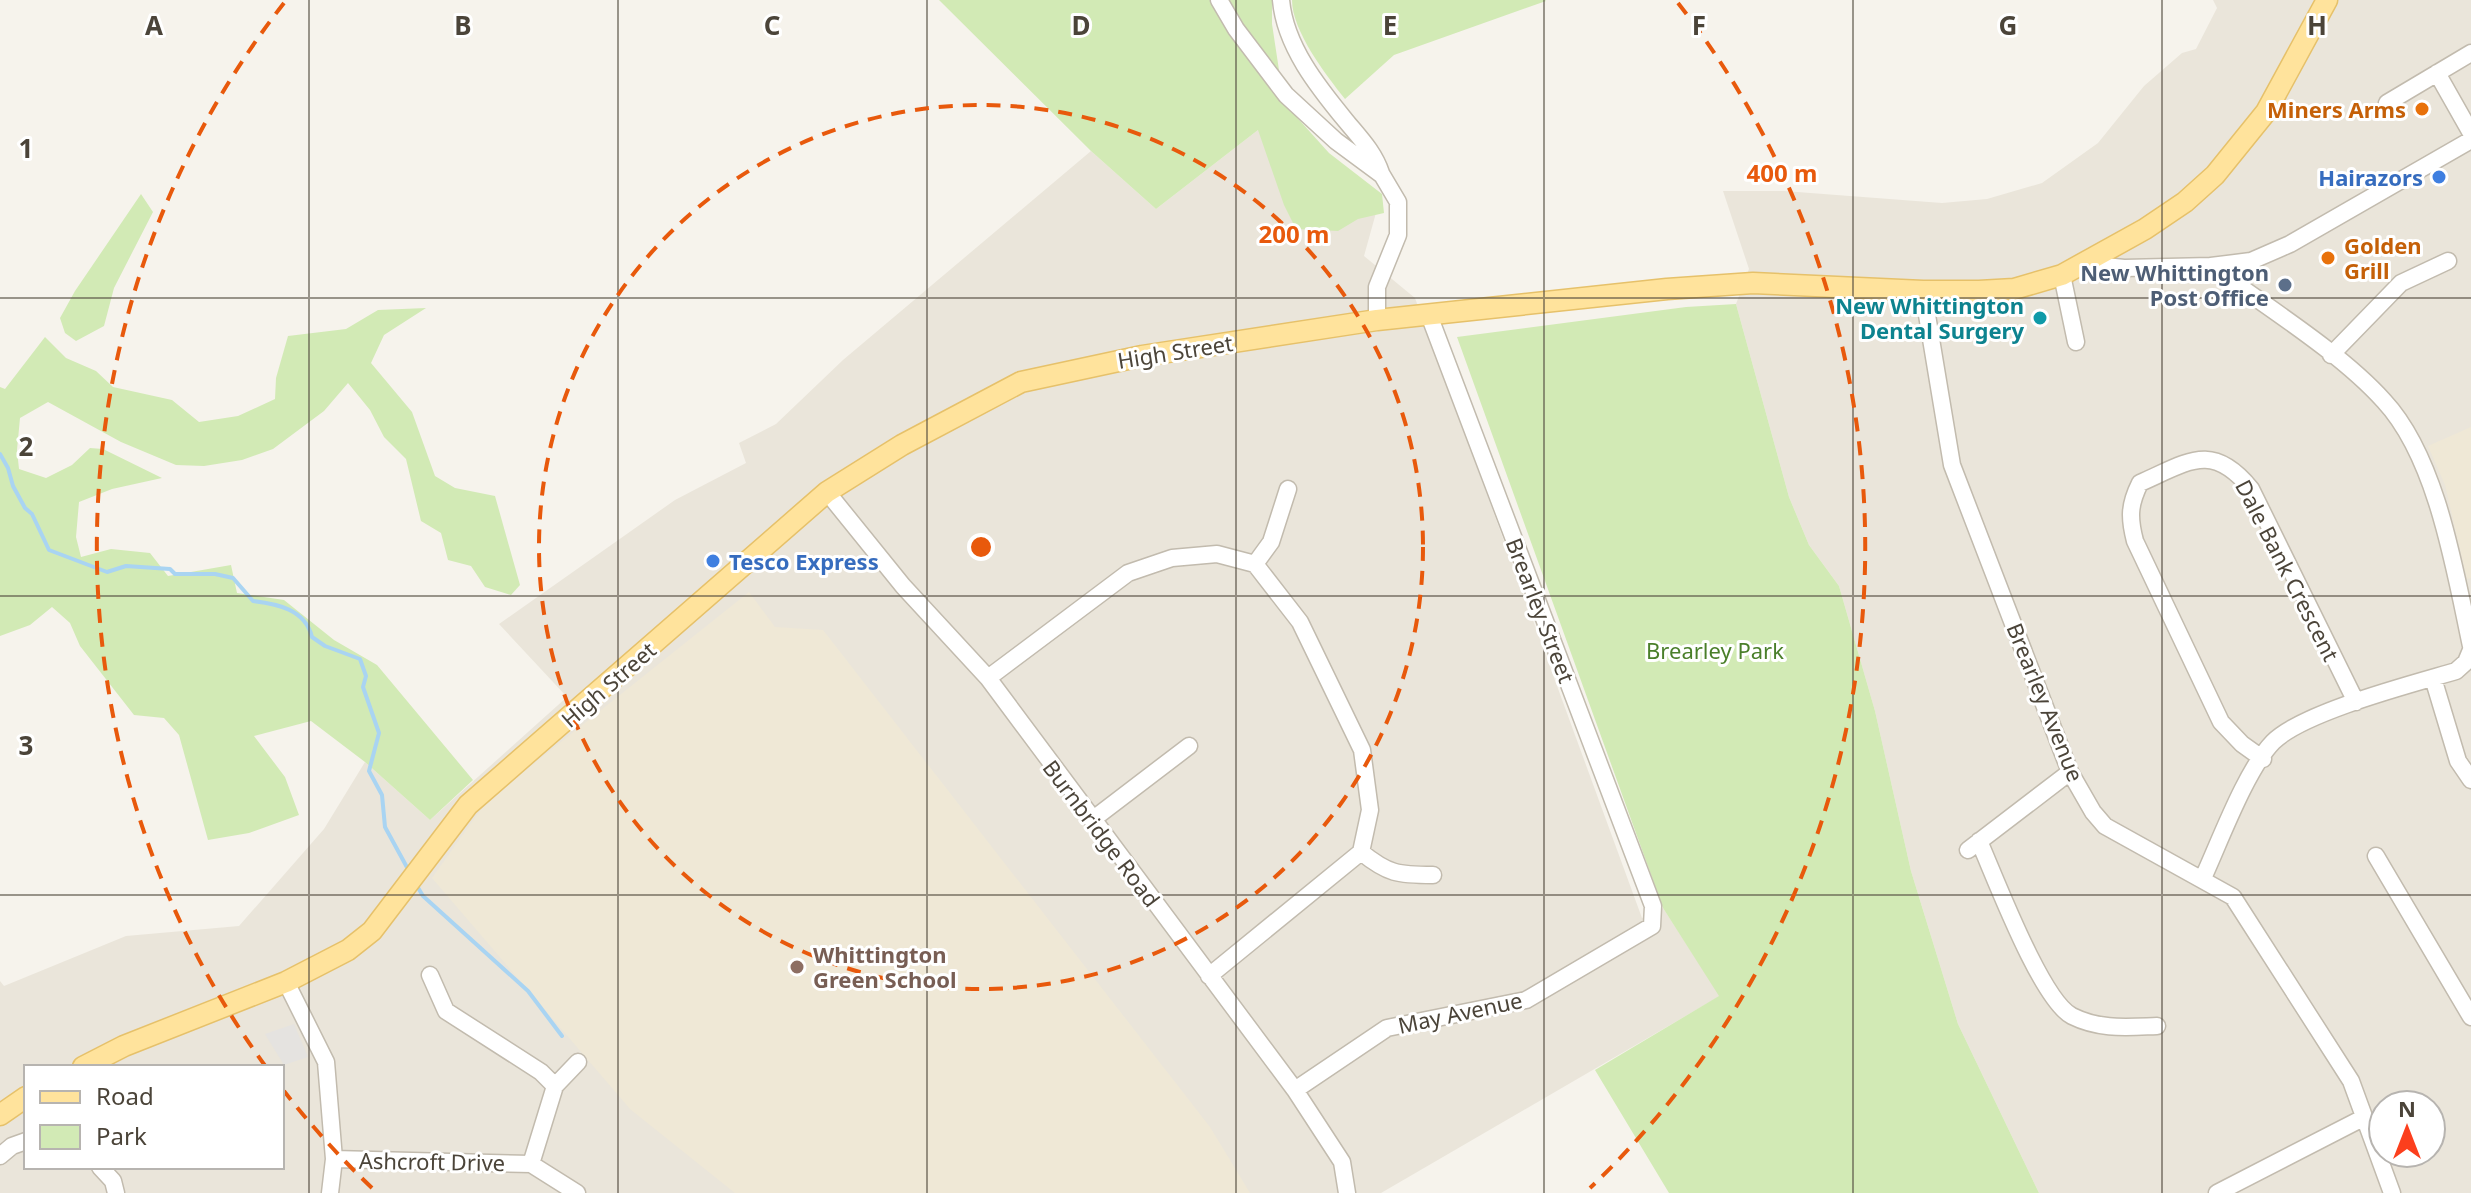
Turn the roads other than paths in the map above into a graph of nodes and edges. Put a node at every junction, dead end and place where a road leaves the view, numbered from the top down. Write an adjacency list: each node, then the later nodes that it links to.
1 (1219, 0): 9 (street)
2 (1281, 0): 9 (street)
3 (2327, 0): 11 (main road, High Street)
4 (2471, 53): 5 (street)
5 (2437, 73): 6 (street); 7 (street)
6 (2387, 103)
7 (2471, 133)
8 (2471, 140): 12 (street)
9 (1382, 175): 16 (street)
10 (2448, 261): 18 (street)
11 (2086, 264): 12 (street); 13 (main road, High Street)
12 (2211, 266): 18 (street)
13 (2062, 275): 14 (main road, High Street); 17 (street)
14 (1923, 291): 15 (main road, High Street); 28 (street, Brearley Avenue)
15 (1429, 315): 16 (main road, High Street); 35 (street, Brearley Street)
16 (1377, 320): 20 (main road, High Street)
17 (2076, 342)
18 (2331, 355): 22 (street)
19 (1288, 489): 21 (street)
20 (827, 492): 23 (street, Burnbridge Road); 38 (main road, High Street)
21 (1255, 564): 23 (street); 31 (street)
22 (2470, 655): 24 (street)
23 (988, 678): 30 (street, Burnbridge Road)
24 (2433, 678): 25 (street); 29 (street)
25 (2356, 702): 27 (street); 27 (street, Dale Bank Crescent)
26 (1189, 746): 30 (street)
27 (2263, 759): 34 (street)
28 (2070, 772): 34 (street, Brearley Avenue); 42 (street)
29 (2471, 780)
30 (1092, 820): 37 (street, Burnbridge Road)
31 (1361, 852): 33 (street); 37 (street)
32 (2376, 856): 39 (street)
33 (1433, 875)
34 (2203, 878): 49 (street, Brearley Avenue)
35 (1653, 906): 46 (street, May Avenue)
36 (430, 975): 45 (street)
37 (1209, 976): 46 (street, Burnbridge Road)
38 (286, 982): 44 (main road, High Street); 52 (street)
39 (2452, 984): 40 (street); 41 (street)
40 (2471, 986)
41 (2471, 1017)
42 (2157, 1026)
43 (578, 1062): 45 (street, Ashcroft Drive)
44 (87, 1065)
45 (555, 1086): 53 (street, Ashcroft Drive)
46 (1295, 1090): 58 (street, Burnbridge Road)
47 (24, 1098): 48 (main road)
48 (0, 1115)
49 (2363, 1118): 59 (street); 60 (street, Brearley Avenue)
50 (24, 1142): 51 (street)
51 (0, 1156)
52 (334, 1159): 53 (street, Ashcroft Drive); 56 (street)
53 (531, 1164): 57 (street, Ashcroft Drive)
54 (102, 1169): 55 (street)
55 (116, 1193)
56 (330, 1193)
57 (577, 1193)
58 (1347, 1193)
59 (2217, 1193)
60 (2392, 1193)

